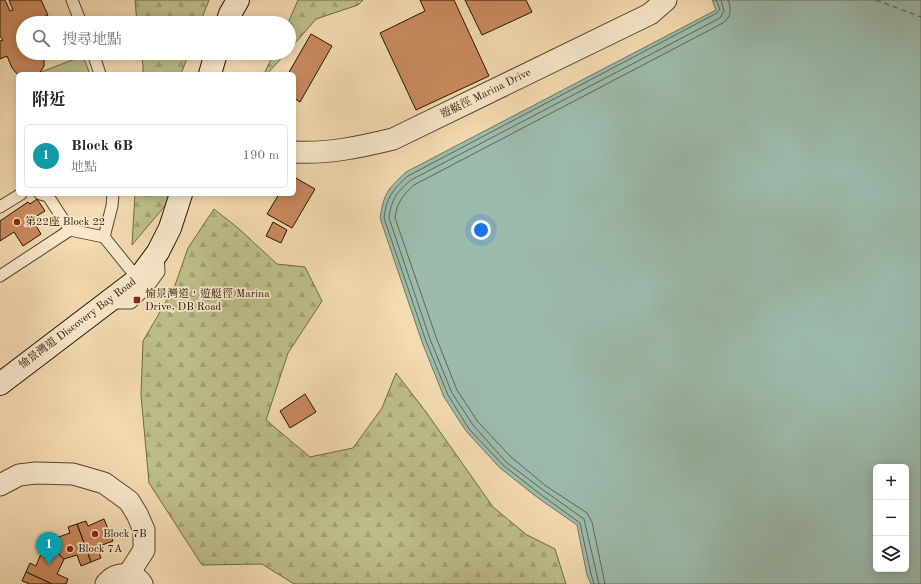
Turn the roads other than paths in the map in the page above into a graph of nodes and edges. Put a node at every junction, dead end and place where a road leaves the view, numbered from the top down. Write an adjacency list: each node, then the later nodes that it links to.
1 (72, 0): 4 (lane)
2 (238, 0): 5 (street)
3 (666, 0): 10 (street, 遊艇徑 Marina Drive)
4 (78, 16)
5 (229, 16)
6 (95, 60): 8 (lane)
7 (214, 60): 9 (street)
8 (99, 72)
9 (211, 72)
10 (296, 152)
11 (18, 196): 15 (lane)
12 (48, 196): 16 (lane)
13 (113, 196): 17 (lane)
14 (180, 196): 18 (street, 愉景灣道 Discovery Bay Road)
15 (0, 207)
16 (70, 230): 17 (lane); 19 (lane)
17 (104, 237): 20 (lane)
18 (158, 252): 20 (street, 愉景灣道 Discovery Bay Road); 21 (lane)
19 (0, 276)
20 (138, 279): 21 (street, 愉景灣道 Discovery Bay Road)
21 (106, 303): 22 (street, 愉景灣道 Discovery Bay Road)
22 (0, 384)
23 (0, 485): 24 (street)
24 (134, 579): 25 (street)
25 (106, 584)

